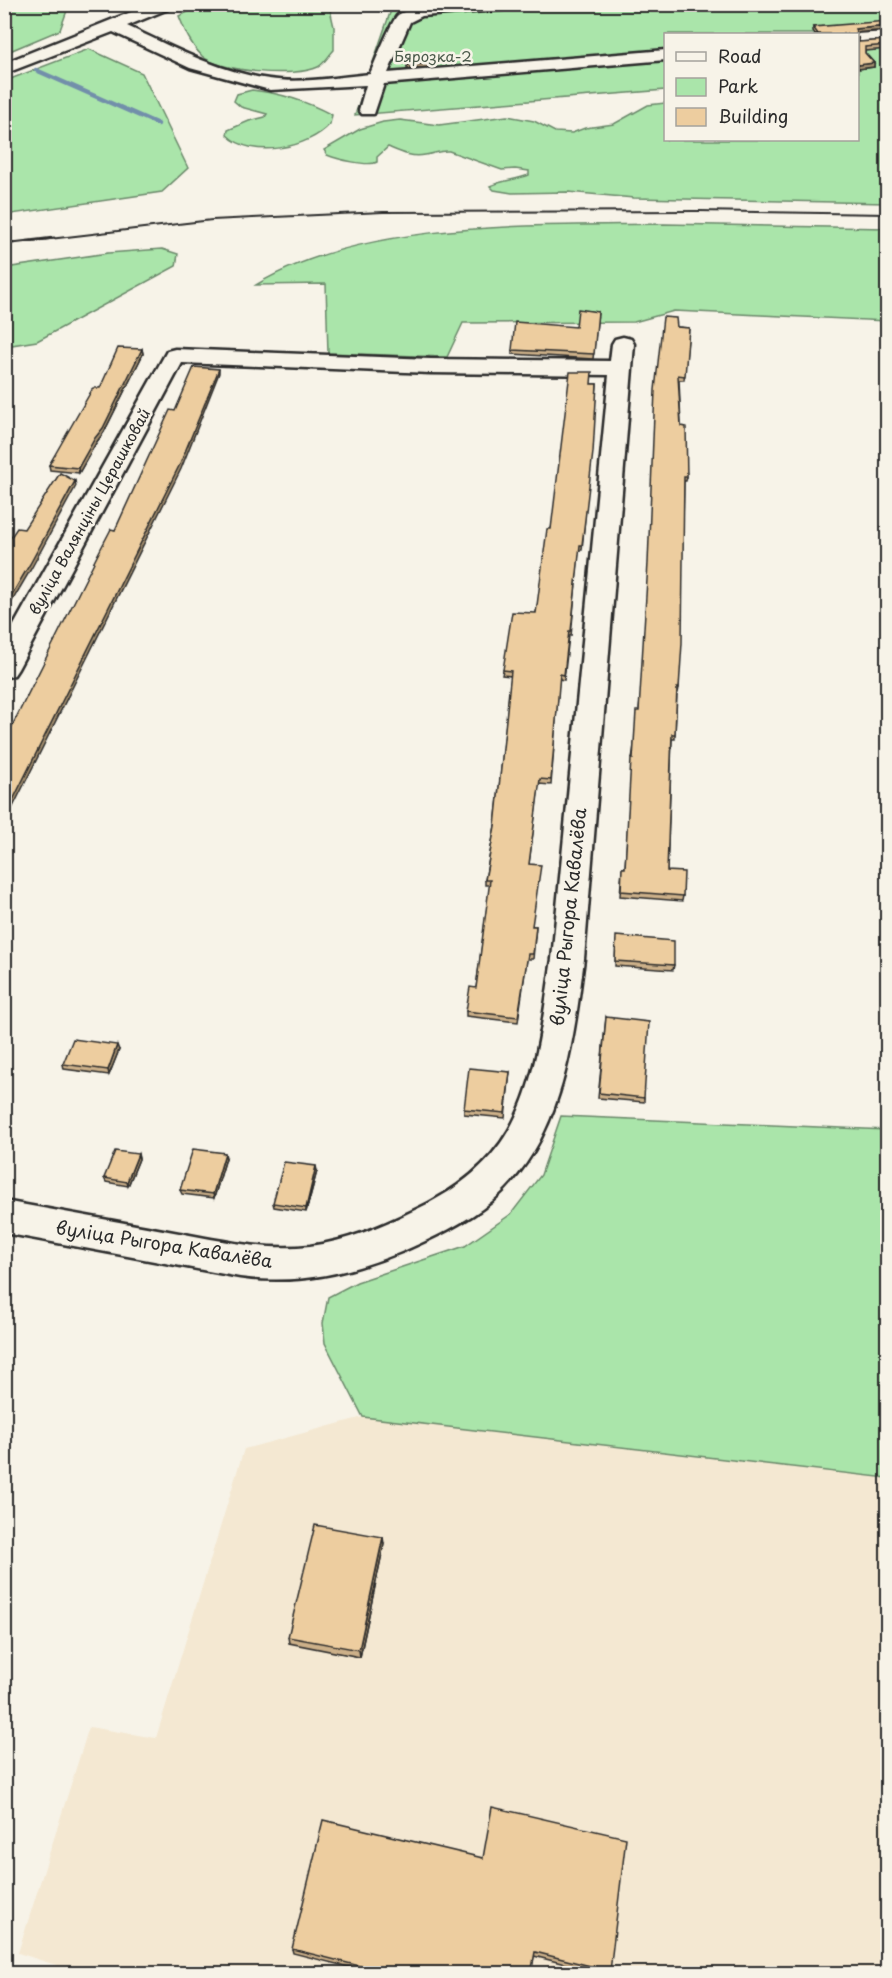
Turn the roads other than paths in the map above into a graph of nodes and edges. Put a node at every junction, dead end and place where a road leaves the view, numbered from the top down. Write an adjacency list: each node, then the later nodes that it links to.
1 (167, 4): 3 (street)
2 (511, 4): 8 (street)
3 (114, 26): 7 (street); 8 (street)
4 (888, 36): 5 (street)
5 (859, 39)
6 (664, 55): 8 (street)
7 (4, 69)
8 (377, 78): 9 (street)
9 (368, 110)
10 (622, 356): 11 (street, вуліца Валянціны Церашковай); 12 (street, вуліца Рыгора Кавалёва)
11 (4, 669)
12 (4, 1218)

